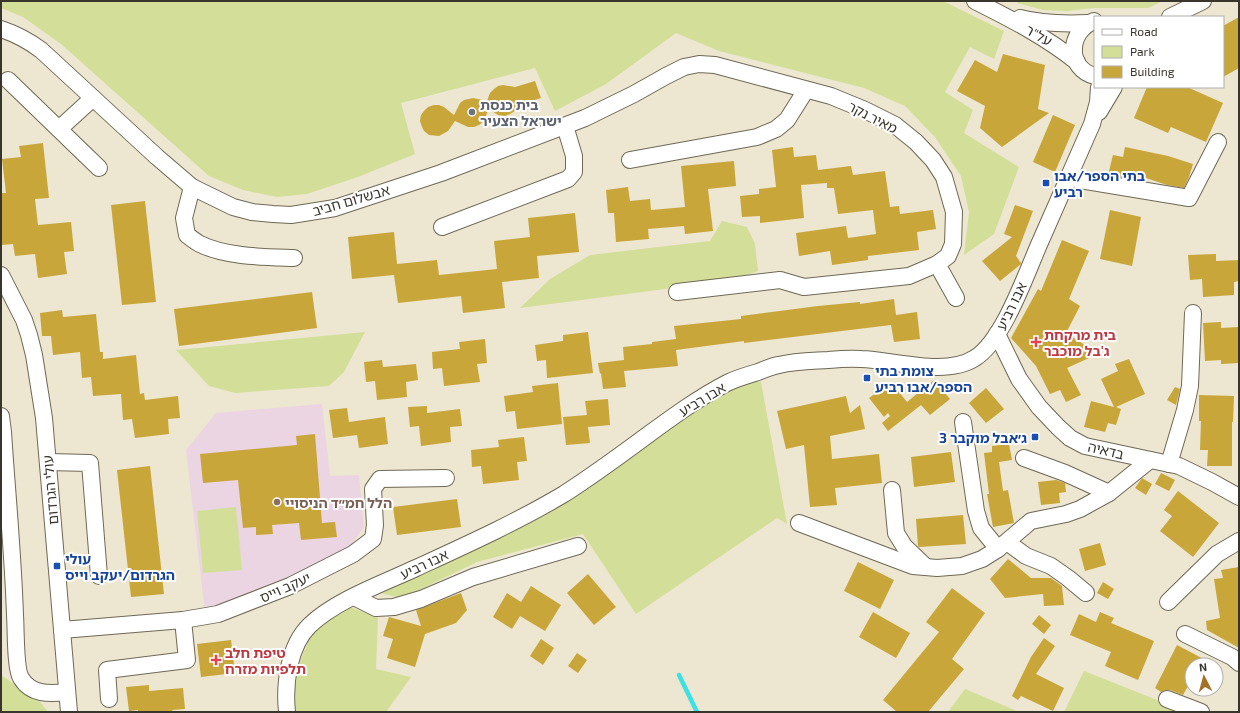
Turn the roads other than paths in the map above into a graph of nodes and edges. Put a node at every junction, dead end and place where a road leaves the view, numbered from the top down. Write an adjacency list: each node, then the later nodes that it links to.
1 (975, 1): 3 (street, על"ר)
2 (1203, 1): 4 (street)
3 (999, 13): 5 (street, על"ר); 7 (street, על"ר)
4 (1173, 16)
5 (1091, 22): 7 (street)
6 (1, 29): 13 (street, אבשלום חביב)
7 (1077, 62): 8 (street, על"ר)
8 (1094, 79)
9 (8, 80): 17 (street)
10 (1096, 88): 15 (street, אבו רביע)
11 (1113, 88): 15 (street, אבו רביע)
12 (806, 90): 14 (street, מאיר נקר); 19 (street); 25 (street, מאיר נקר)
13 (93, 98): 17 (street); 22 (street, אבשלום חביב)
14 (585, 118): 16 (street, אבשלום חביב)
15 (1092, 124): 21 (street, אבו רביע)
16 (565, 126): 22 (street, אבשלום חביב); 23 (street)
17 (59, 130): 20 (street)
18 (1218, 142): 21 (street)
19 (630, 160)
20 (99, 168)
21 (1068, 178): 30 (street, אבו רביע)
22 (192, 187): 24 (street)
23 (442, 226)
24 (294, 258)
25 (937, 264): 27 (street, מאיר נקר); 28 (street)
26 (1, 275): 35 (street, עולי הגרדום)
27 (677, 292)
28 (956, 298)
29 (1193, 313): 36 (street)
30 (998, 334): 34 (street, בדאיה); 48 (street, אבו רביע)
31 (1, 416): 54 (street)
32 (963, 422): 43 (street)
33 (1024, 458): 39 (street)
34 (1150, 460): 36 (street, בדאיה); 39 (street)
35 (48, 462): 46 (street); 51 (street, עולי הגרדום)
36 (1169, 464): 40 (street, בדאיה)
37 (446, 478): 50 (street, יעקב וייס)
38 (892, 490): 45 (street)
39 (1109, 493): 43 (street)
40 (1239, 497)
41 (799, 523): 45 (street)
42 (1239, 541): 49 (street)
43 (1003, 545): 45 (street); 47 (street)
44 (578, 546): 48 (street)
45 (926, 567)
46 (99, 576)
47 (1086, 593)
48 (354, 597): 58 (street, אבו רביע)
49 (1168, 602)
50 (183, 620): 51 (street, יעקב וייס); 56 (street)
51 (62, 630): 54 (street, עולי הגרדום)
52 (1185, 634): 53 (street)
53 (1239, 663)
54 (67, 692): 57 (street, עולי הגרדום)
55 (1167, 698): 59 (street)
56 (109, 699)
57 (69, 712)
58 (287, 712)
59 (1201, 712)

